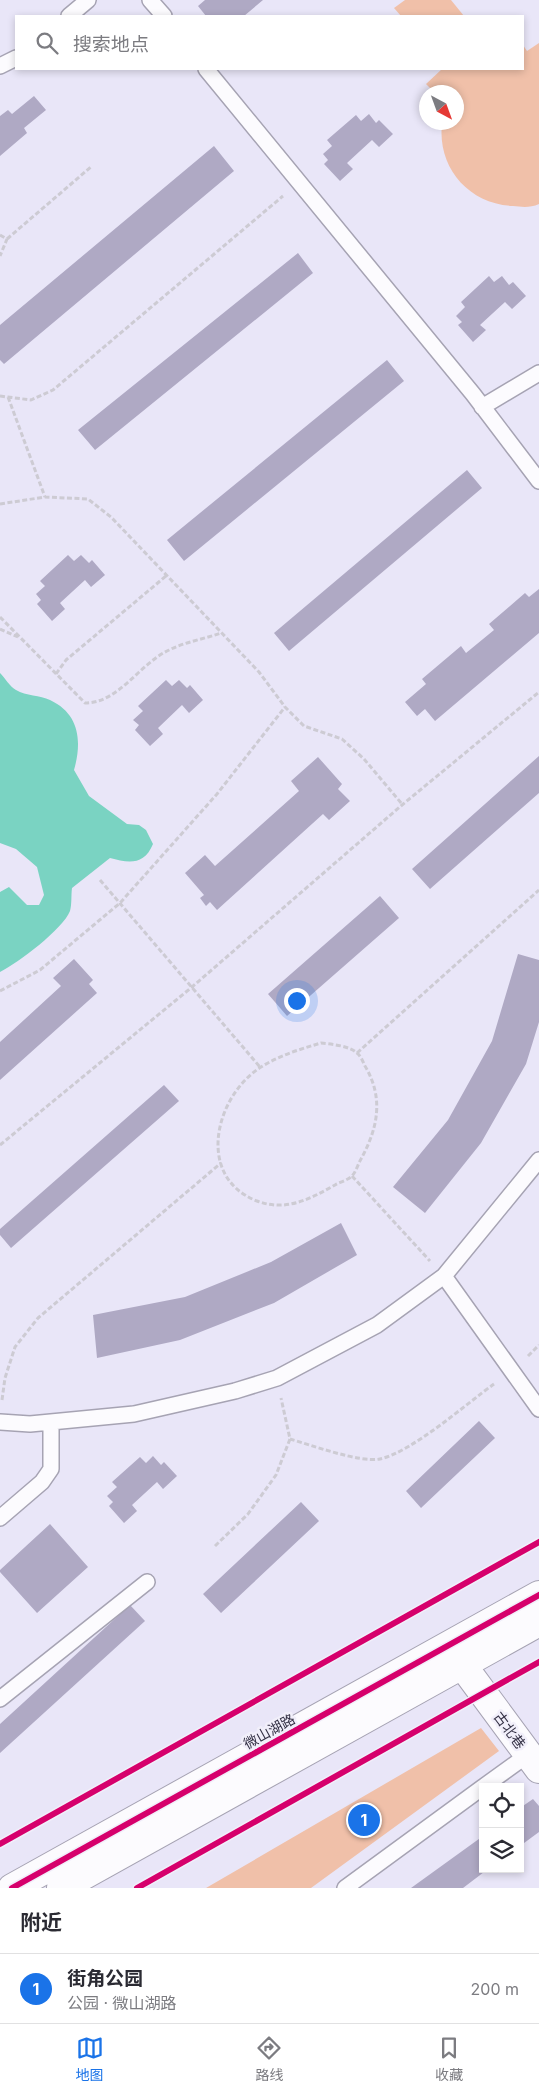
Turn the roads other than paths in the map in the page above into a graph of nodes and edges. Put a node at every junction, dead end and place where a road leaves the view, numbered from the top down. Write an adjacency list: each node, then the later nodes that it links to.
1 (88, 0): 3 (lane)
2 (150, 0): 4 (lane)
3 (70, 15)
4 (163, 15)
5 (15, 58): 6 (lane)
6 (0, 66)
7 (207, 70): 9 (lane)
8 (539, 373): 9 (lane)
9 (482, 406): 10 (lane)
10 (539, 481)
11 (539, 1160): 12 (lane)
12 (444, 1276): 13 (lane); 15 (lane)
13 (539, 1409)
14 (0, 1422): 15 (lane)
15 (51, 1422): 16 (lane)
16 (0, 1518)
17 (146, 1582): 21 (lane)
18 (539, 1596): 25 (street, 微山湖路)
19 (539, 1622): 20 (street)
20 (463, 1666): 22 (street, 古北巷); 26 (street)
21 (0, 1699)
22 (535, 1757): 23 (lane)
23 (490, 1783)
24 (479, 1790): 27 (lane)
25 (12, 1888)
26 (61, 1888)
27 (344, 1888)

